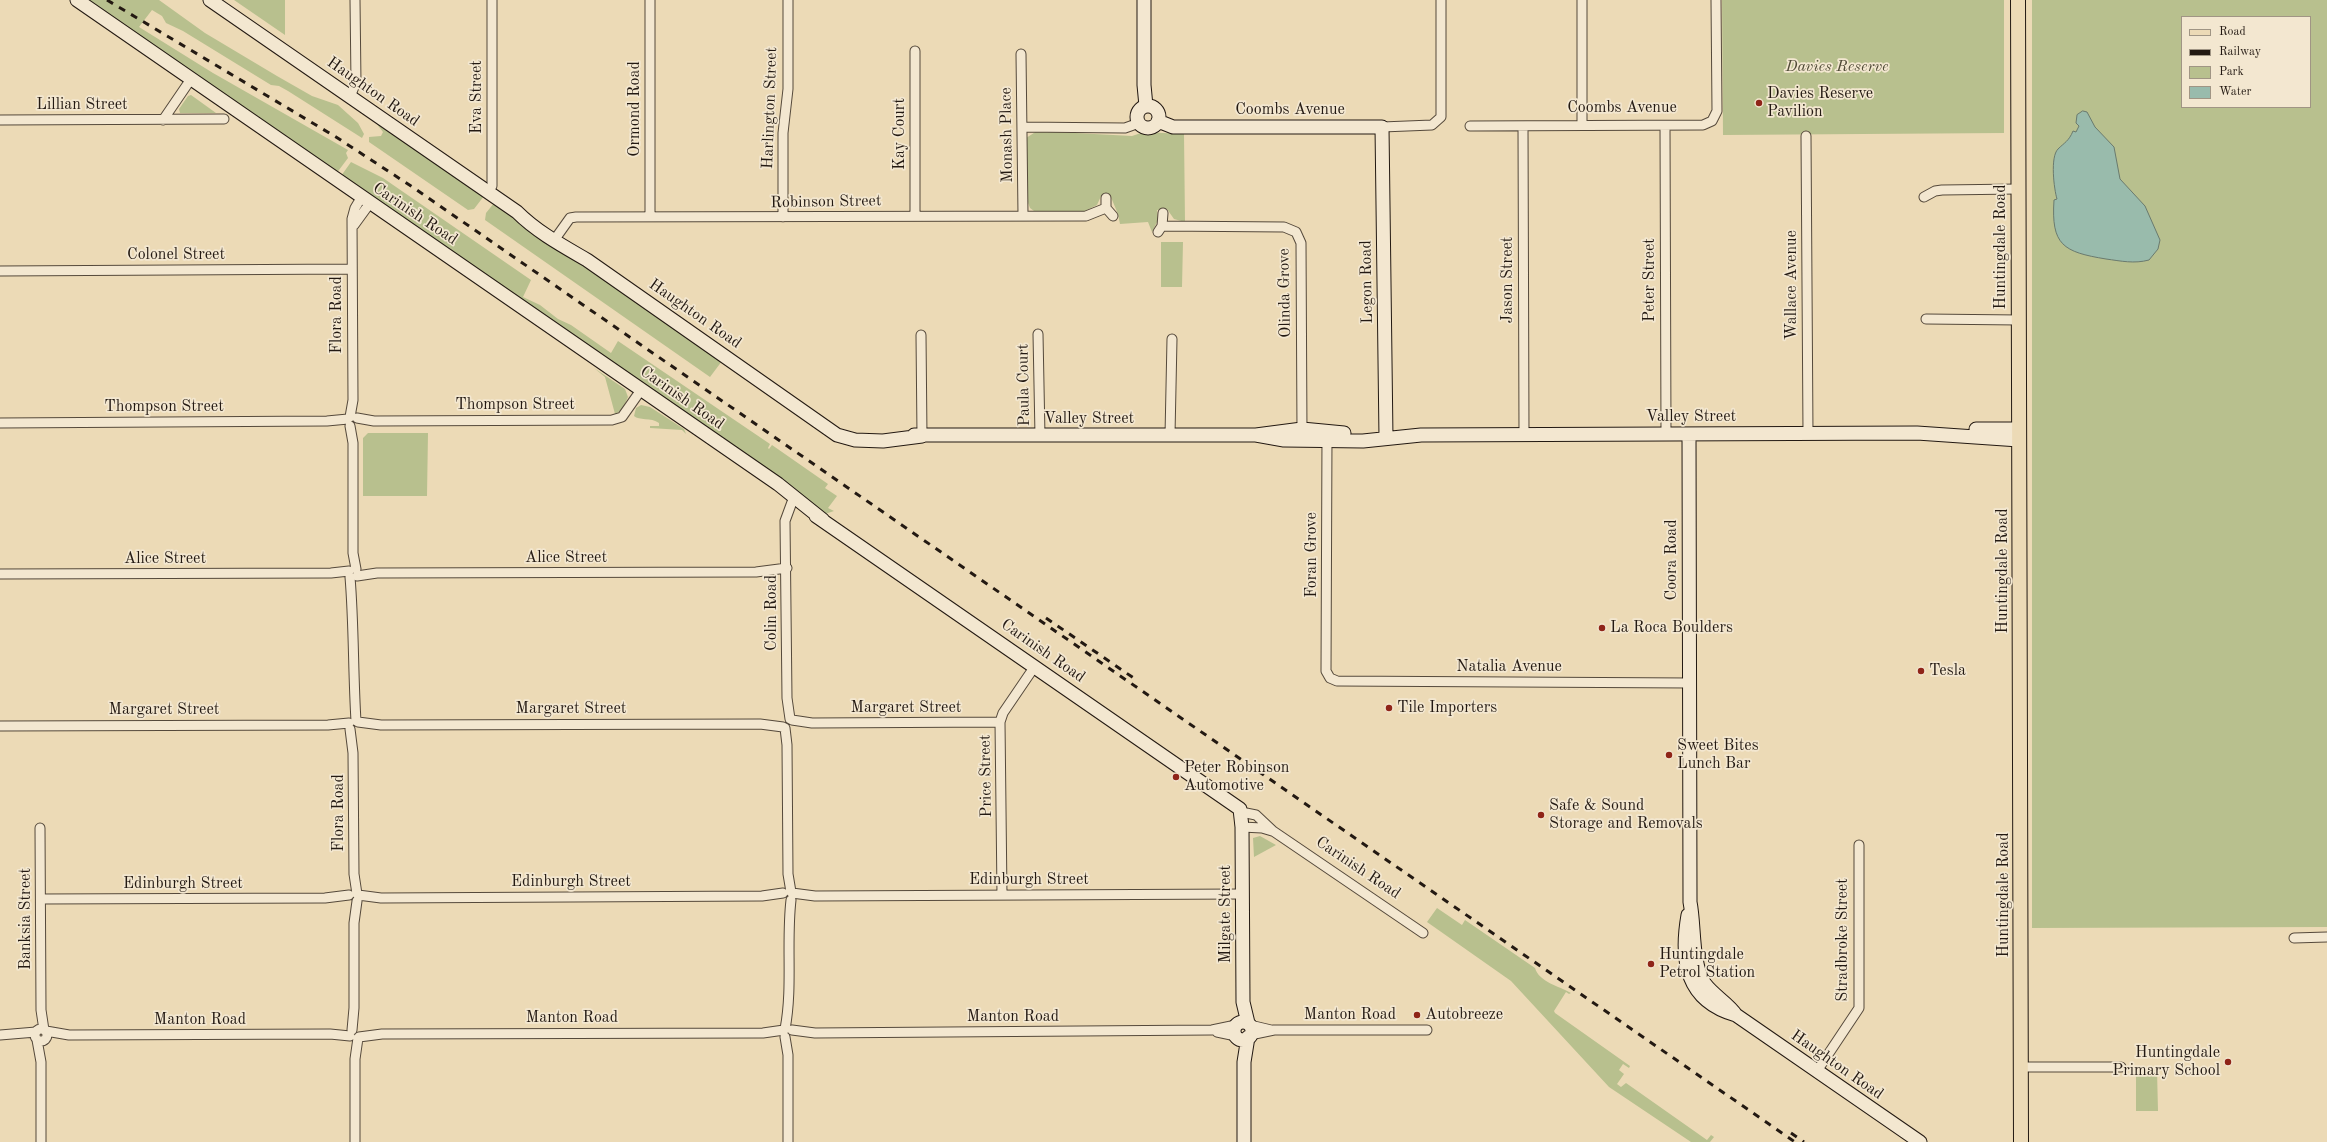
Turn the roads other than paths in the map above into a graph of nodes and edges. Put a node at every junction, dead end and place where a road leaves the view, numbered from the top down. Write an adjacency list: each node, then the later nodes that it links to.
1 (77, 0): 14 (street, Carinish Road)
2 (210, 0): 15 (street, Haughton Road)
3 (355, 0): 15 (street)
4 (492, 0): 30 (street, Eva Street)
5 (650, 0): 39 (street, Ormond Road)
6 (788, 0): 40 (street, Harlington Street)
7 (1144, 0): 16 (street)
8 (1441, 0): 27 (street, Coombs Avenue)
9 (1582, 0): 22 (street)
10 (1716, 0): 25 (street, Coombs Avenue)
11 (2018, 0): 29 (main road, Huntingdale Road)
12 (915, 52): 37 (street, Kay Court)
13 (1021, 54): 26 (street, Monash Place)
14 (192, 79): 19 (street); 33 (street, Carinish Road)
15 (350, 97): 30 (street, Haughton Road)
16 (1146, 106): 20 (street); 21 (street)
17 (224, 119): 19 (street, Lillian Street)
18 (0, 120): 19 (street, Lillian Street)
19 (163, 120)
20 (1158, 121): 21 (street); 27 (street, Coombs Avenue)
21 (1139, 123): 26 (street)
22 (1582, 125): 24 (street, Coombs Avenue); 25 (street, Coombs Avenue)
23 (1470, 126): 24 (street, Coombs Avenue)
24 (1523, 126): 54 (street, Jason Street)
25 (1665, 126): 55 (street, Peter Street)
26 (1022, 127): 36 (street, Monash Place)
27 (1382, 127): 53 (street, Legon Road)
28 (1806, 136): 52 (street, Wallace Avenue)
29 (2018, 188): 31 (street); 45 (main road, Huntingdale Road)
30 (488, 192): 41 (street, Haughton Road)
31 (1924, 197)
32 (1106, 198): 34 (street)
33 (366, 201): 42 (street, Flora Road); 49 (street, Carinish Road)
34 (1106, 208): 36 (street, Robinson Street); 38 (street)
35 (1163, 213): 60 (street, Olinda Grove)
36 (1023, 215): 37 (street, Robinson Street)
37 (915, 216): 40 (street, Robinson Street)
38 (1114, 216)
39 (650, 217): 40 (street, Robinson Street); 41 (street, Robinson Street)
40 (783, 217)
41 (557, 235): 58 (street, Haughton Road)
42 (352, 269): 43 (street, Colonel Street); 50 (street, Flora Road)
43 (0, 271)
44 (1926, 319): 45 (street)
45 (2019, 320): 57 (main road, Huntingdale Road)
46 (1038, 334): 62 (street, Paula Court)
47 (921, 335): 61 (street)
48 (1172, 339): 59 (street)
49 (641, 390): 50 (street, Thompson Street); 64 (street, Carinish Road)
50 (353, 421): 51 (street, Thompson Street); 66 (street, Flora Road)
51 (0, 423)
52 (1808, 433): 56 (street, Valley Street); 57 (street, Valley Street)
53 (1386, 434): 54 (street, Valley Street); 63 (street, Valley Street)
54 (1524, 434): 55 (street, Valley Street)
55 (1666, 434): 56 (street, Valley Street)
56 (1689, 434): 70 (street, Coora Road)
57 (2019, 434): 95 (main road, Huntingdale Road)
58 (849, 435): 61 (street, Valley Street)
59 (1170, 435): 60 (street, Valley Street); 62 (street, Valley Street)
60 (1302, 435): 63 (street, Valley Street)
61 (922, 436): 62 (street, Valley Street)
62 (1040, 436)
63 (1327, 436): 69 (street, Foran Grove)
64 (798, 502): 65 (street, Colin Road); 68 (street, Carinish Road)
65 (787, 572): 66 (street, Alice Street); 72 (street, Colin Road)
66 (353, 573): 67 (street, Alice Street); 73 (street, Flora Road)
67 (0, 574)
68 (1035, 666): 71 (street, Price Street); 75 (street, Carinish Road)
69 (1330, 678): 70 (street, Natalia Avenue)
70 (1689, 683): 88 (street, Coora Road)
71 (1000, 722): 72 (street, Margaret Street); 81 (street, Price Street)
72 (788, 723): 73 (street, Margaret Street); 82 (street, Colin Road)
73 (354, 725): 74 (street, Margaret Street); 83 (street, Flora Road)
74 (0, 726)
75 (1241, 812): 76 (street); 78 (street, Carinish Road)
76 (1242, 827): 78 (street, Carinish Road); 80 (street, Milgate Street)
77 (40, 828): 84 (street, Banksia Street)
78 (1273, 831): 85 (street, Carinish Road)
79 (1859, 845): 97 (street, Stradbroke Street)
80 (1243, 894): 81 (street, Edinburgh Street); 89 (street, Milgate Street)
81 (1002, 895): 82 (street, Edinburgh Street)
82 (788, 896): 83 (street, Edinburgh Street); 91 (street, Colin Road)
83 (354, 898): 84 (street, Edinburgh Street); 92 (street, Flora Road)
84 (40, 899): 94 (street, Banksia Street)
85 (1423, 933)
86 (2327, 937): 87 (street)
87 (2294, 938)
88 (1693, 972): 97 (street, Haughton Road)
89 (1243, 1030): 90 (street, Manton Road); 91 (street, Manton Road); 98 (street, Milgate Street)
90 (1427, 1030)
91 (788, 1033): 92 (street, Manton Road); 101 (street, Colin Road)
92 (355, 1034): 94 (street, Manton Road); 100 (street, Flora Road)
93 (0, 1035): 94 (street, Manton Road)
94 (41, 1035): 99 (street, Banksia Street)
95 (2020, 1067): 96 (street); 103 (main road, Huntingdale Road)
96 (2121, 1067)
97 (1817, 1071): 102 (street, Haughton Road)
98 (1244, 1141)
99 (41, 1142)
100 (355, 1142)
101 (788, 1142)
102 (1920, 1142)
103 (2021, 1142)

